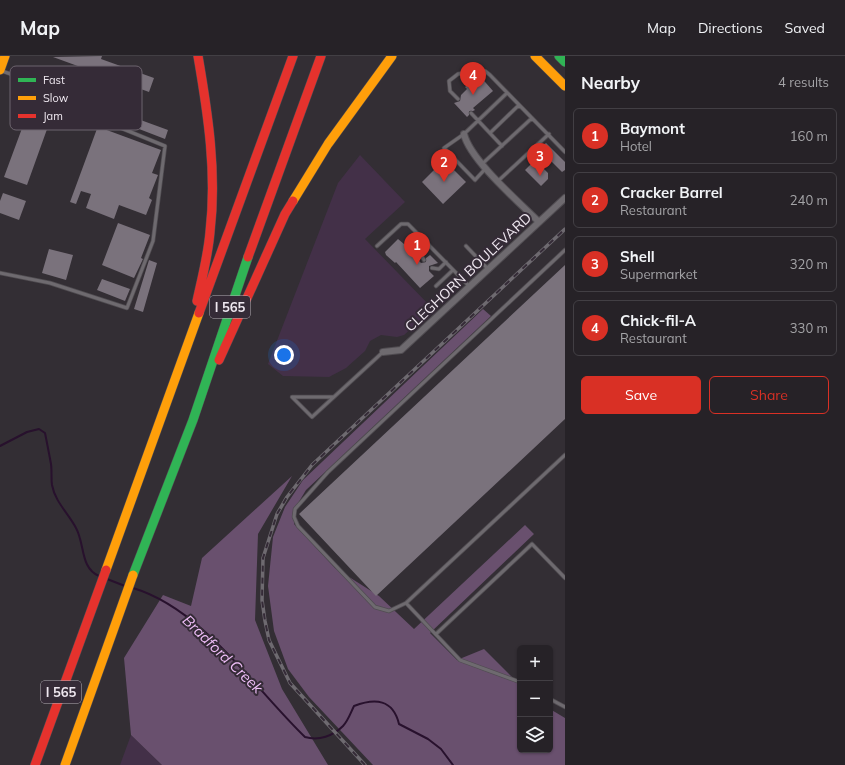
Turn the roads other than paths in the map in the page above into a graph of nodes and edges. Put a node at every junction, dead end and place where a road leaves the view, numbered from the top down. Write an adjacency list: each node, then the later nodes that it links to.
1 (198, 56): 42 (main road)
2 (293, 56): 42 (main road, I 565)
3 (321, 56): 45 (main road, I 565)
4 (391, 56): 45 (main road)
5 (535, 56): 13 (main road)
6 (559, 56): 8 (main road)
7 (3, 58): 9 (main road)
8 (565, 62)
9 (0, 70): 12 (lane)
10 (478, 72): 14 (lane)
11 (464, 73): 15 (lane)
12 (10, 74)
13 (565, 86)
14 (507, 93): 16 (lane); 19 (lane)
15 (458, 99)
16 (519, 105): 18 (lane); 21 (lane)
17 (471, 113): 19 (lane)
18 (532, 118): 23 (lane); 24 (lane)
19 (478, 121): 21 (lane); 22 (lane)
20 (126, 130): 39 (lane)
21 (490, 133): 24 (lane)
22 (464, 134): 26 (street); 26 (lane)
23 (549, 134): 25 (lane); 27 (lane)
24 (502, 146): 26 (lane)
25 (565, 152)
26 (484, 166): 27 (street)
27 (498, 181): 29 (street)
28 (565, 198): 29 (street, CLEGHORN BOULEVARD)
29 (539, 222): 37 (street, CLEGHORN BOULEVARD)
30 (428, 244): 31 (lane); 34 (lane); 35 (lane)
31 (377, 246)
32 (466, 246): 37 (lane)
33 (565, 250): 48 (lane)
34 (424, 260)
35 (446, 262): 36 (lane); 38 (lane)
36 (432, 268)
37 (488, 269): 41 (street, CLEGHORN BOULEVARD)
38 (453, 270): 40 (lane); 41 (lane)
39 (0, 273)
40 (436, 286)
41 (470, 286): 43 (street, CLEGHORN BOULEVARD)
42 (187, 343): 53 (main road, I 565)
43 (383, 352): 44 (lane)
44 (333, 397): 44 (lane)
45 (193, 420): 54 (main road, I 565)
46 (565, 455): 48 (lane)
47 (565, 578): 49 (lane)
48 (406, 603): 49 (lane)
49 (436, 634): 50 (lane)
50 (517, 681)
51 (553, 701): 52 (lane)
52 (565, 707)
53 (35, 765)
54 (65, 765)

